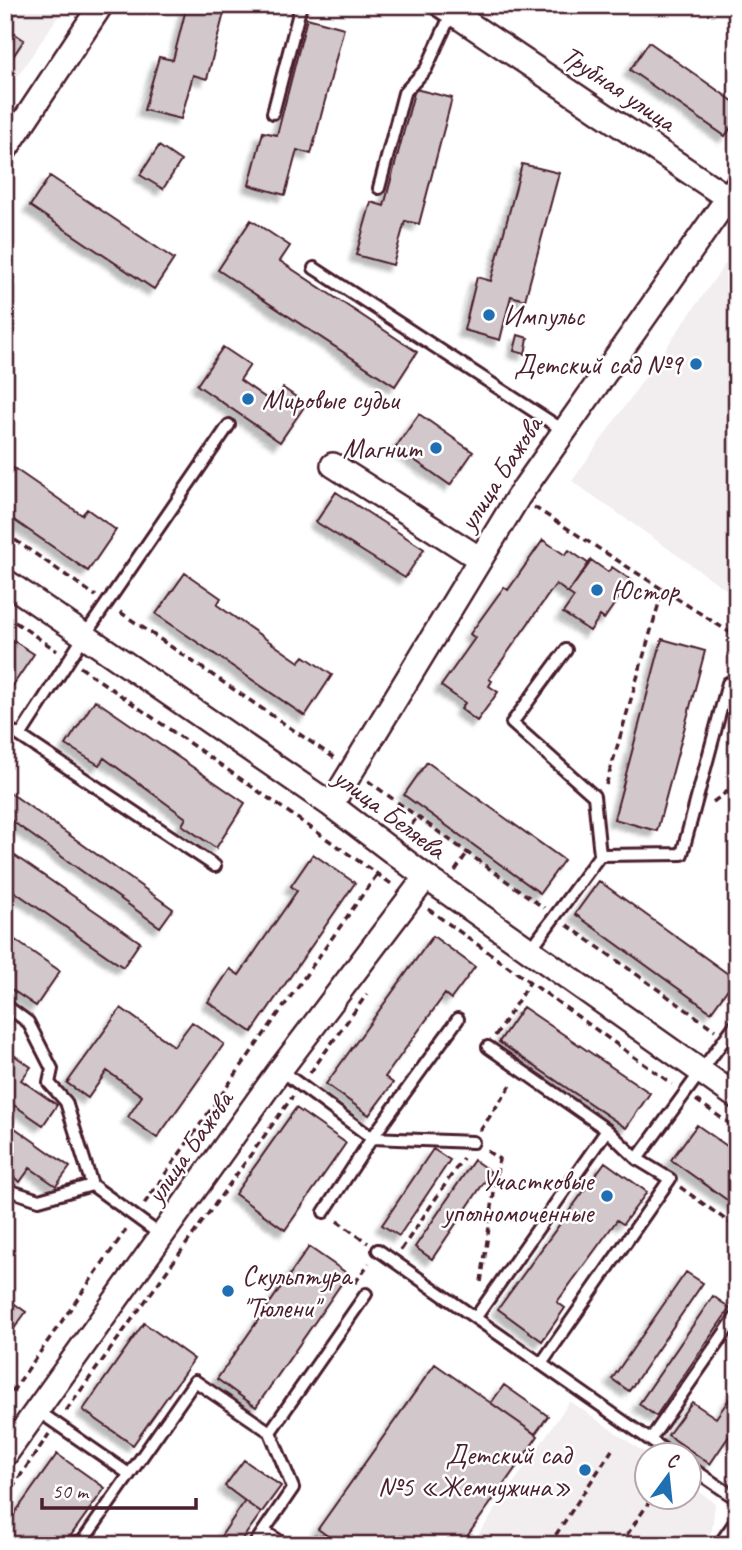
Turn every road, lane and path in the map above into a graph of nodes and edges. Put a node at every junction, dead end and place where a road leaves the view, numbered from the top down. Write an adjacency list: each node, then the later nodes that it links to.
1 (101, 5): 5 (street)
2 (301, 5): 4 (lane)
3 (447, 9): 6 (lane); 7 (street, Трубная улица)
4 (273, 113)
5 (5, 150)
6 (379, 188)
7 (732, 192): 10 (street, улица Бажова)
8 (314, 268): 10 (lane)
9 (229, 425): 17 (lane)
10 (563, 430): 12 (street, улица Бажова)
11 (333, 465): 14 (street)
12 (518, 497): 14 (street, улица Бажова); 16 (path)
13 (5, 533): 17 (path)
14 (480, 559): 26 (street, улица Бажова)
15 (5, 580): 19 (street, улица Беляева)
16 (663, 589): 20 (path); 31 (path)
17 (107, 603): 19 (lane); 26 (path)
18 (5, 615): 22 (path)
19 (85, 635): 22 (lane); 28 (street, улица Беляева)
20 (737, 637)
21 (566, 650): 31 (lane)
22 (69, 660): 25 (lane); 36 (path)
23 (727, 682): 34 (lane)
24 (5, 727): 25 (lane)
25 (20, 736): 35 (lane)
26 (352, 770): 28 (street, улица Бажова); 30 (path)
27 (737, 784): 29 (path)
28 (331, 805): 32 (street, улица Беляева)
29 (704, 808)
30 (417, 817): 32 (path); 33 (path)
31 (596, 818): 34 (lane)
32 (393, 852): 36 (path); 37 (street, улица Беляева)
33 (467, 853): 37 (path); 39 (path)
34 (600, 855): 39 (lane)
35 (215, 866)
36 (377, 874): 38 (path); 63 (path)
37 (435, 883): 38 (street, улица Бажова); 38 (path); 40 (street, улица Беляева)
38 (420, 904): 41 (path); 48 (street, улица Бажова)
39 (554, 915): 40 (lane); 46 (path)
40 (530, 950): 50 (street, улица Беляева)
41 (530, 982): 47 (path); 52 (path)
42 (373, 986): 51 (path)
43 (5, 1005): 60 (lane)
44 (458, 1019): 56 (lane)
45 (737, 1022): 46 (lane)
46 (726, 1037): 50 (lane)
47 (488, 1047): 49 (lane)
48 (280, 1070): 51 (lane); 65 (street, улица Бажова)
49 (521, 1071): 55 (lane); 57 (path)
50 (701, 1073): 52 (lane); 53 (street, улица Беляева)
51 (301, 1085): 56 (lane); 74 (path)
52 (686, 1094): 54 (path); 58 (lane)
53 (737, 1097)
54 (737, 1129)
55 (607, 1130): 58 (lane); 71 (lane)
56 (372, 1138): 57 (lane); 62 (lane)
57 (473, 1142): 67 (path); 71 (path)
58 (637, 1159): 59 (lane)
59 (670, 1180): 64 (path); 72 (lane)
60 (92, 1185): 61 (lane); 63 (lane)
61 (5, 1189)
62 (324, 1212): 66 (path)
63 (134, 1218): 65 (lane); 73 (path)
64 (737, 1228)
65 (162, 1236): 74 (street, улица Бажова)
66 (378, 1250): 67 (lane); 68 (path)
67 (394, 1261): 71 (lane)
68 (348, 1293)
69 (366, 1294): 75 (lane)
70 (737, 1315): 76 (lane)
71 (476, 1317): 72 (lane)
72 (541, 1364): 76 (lane)
73 (5, 1402)
74 (47, 1418): 79 (street, улица Бажова); 80 (lane); 82 (path)
75 (270, 1432): 80 (lane); 86 (lane)
76 (650, 1440): 77 (lane)
77 (653, 1442)
78 (611, 1450): 92 (path)
79 (5, 1455)
80 (129, 1474): 87 (lane)
81 (704, 1476): 83 (lane)
82 (5, 1498)
83 (737, 1499)
84 (642, 1512): 93 (path)
85 (737, 1519): 94 (lane)
86 (264, 1531): 88 (lane); 89 (lane)
87 (80, 1545)
88 (254, 1545)
89 (285, 1545)
90 (483, 1545): 91 (path)
91 (492, 1545)
92 (549, 1545)
93 (620, 1545)
94 (719, 1545)

